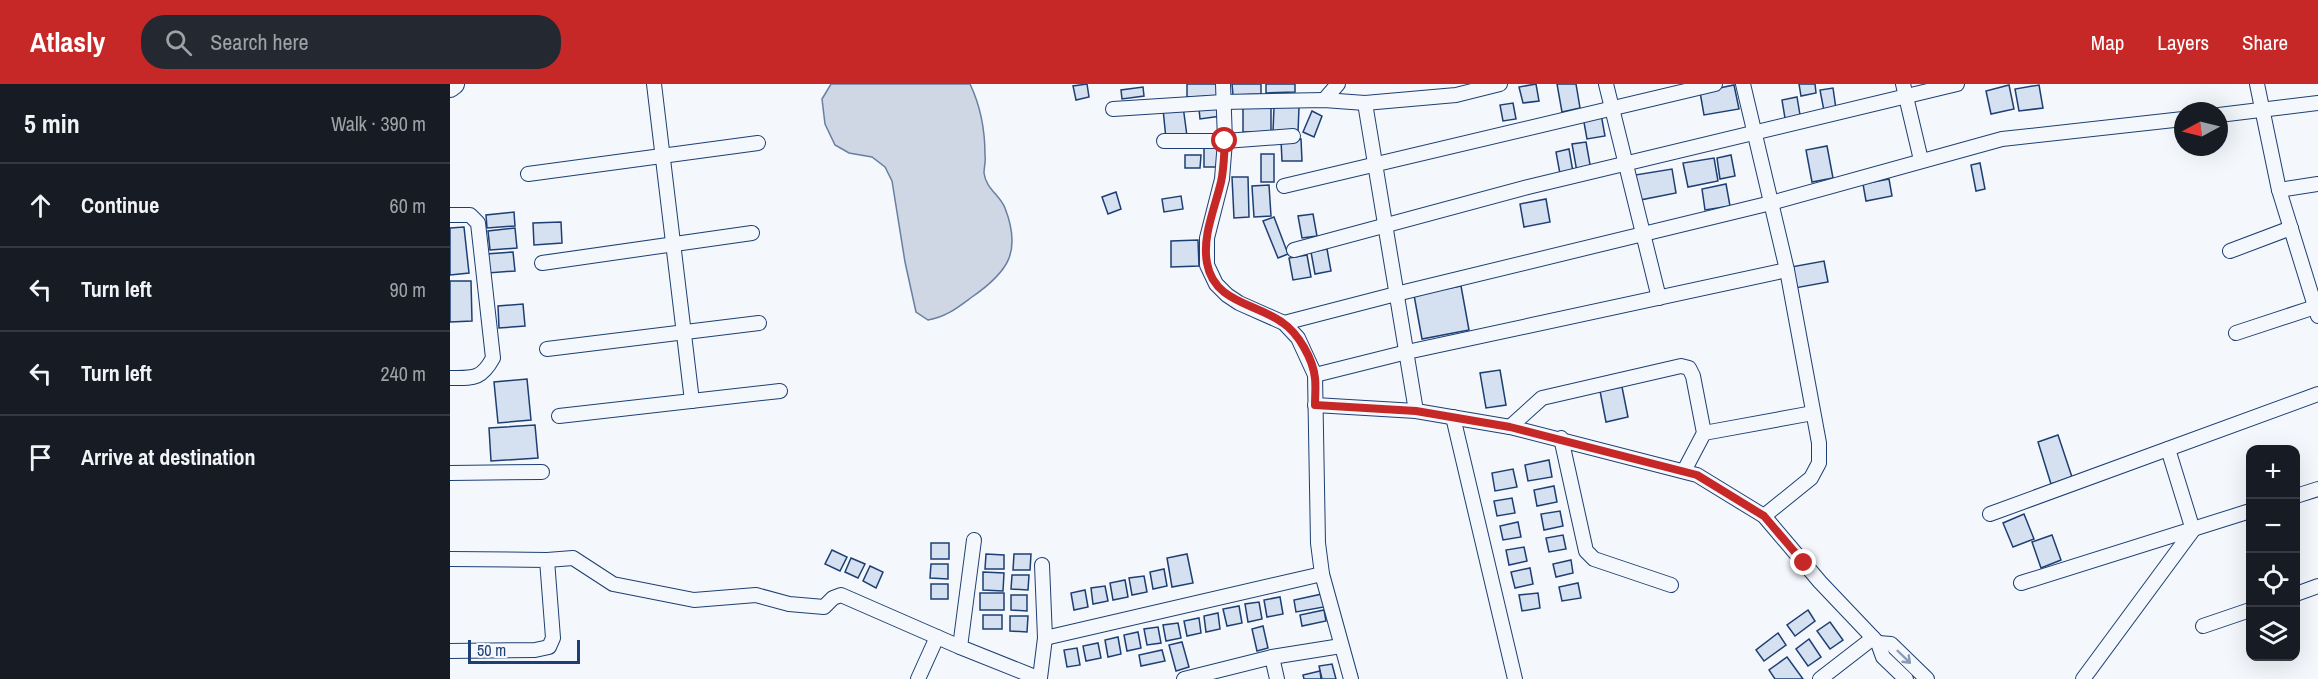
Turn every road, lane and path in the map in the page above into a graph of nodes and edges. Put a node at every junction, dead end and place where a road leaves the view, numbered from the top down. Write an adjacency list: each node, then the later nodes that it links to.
1 (454, 84): 11 (main road)
2 (654, 84): 28 (street)
3 (1223, 84): 15 (street)
4 (1338, 84): 14 (street)
5 (1500, 84): 12 (street)
6 (1606, 84): 18 (street)
7 (1715, 84): 18 (street)
8 (1743, 84): 23 (street)
9 (1957, 84): 13 (street)
10 (2257, 84): 20 (street)
11 (450, 87)
12 (1455, 89): 16 (street)
13 (1905, 90): 23 (street); 29 (street)
14 (1324, 100): 15 (street); 16 (street)
15 (1223, 102): 19 (street); 26 (street)
16 (1365, 103): 31 (street)
17 (2318, 103): 20 (street)
18 (1613, 108): 30 (street); 31 (street)
19 (1113, 109)
20 (2262, 110): 21 (street); 35 (street)
21 (2228, 114)
22 (2174, 120): 29 (street)
23 (1754, 133): 30 (street); 36 (street)
24 (1293, 136): 26 (street)
25 (1164, 141): 26 (street)
26 (1225, 141): 51 (street)
27 (758, 143): 28 (street)
28 (663, 156): 32 (street); 42 (street)
29 (1921, 160): 36 (street)
30 (1626, 164): 38 (street); 41 (street)
31 (1375, 166): 34 (street); 38 (street)
32 (528, 174)
33 (2318, 184): 35 (street)
34 (1284, 186)
35 (2279, 190): 39 (street)
36 (1771, 203): 41 (street); 46 (street)
37 (450, 215): 57 (street)
38 (1384, 225): 43 (street); 47 (street)
39 (2291, 228): 44 (street); 49 (street)
40 (752, 233): 42 (street)
41 (1643, 234): 47 (street); 48 (street)
42 (674, 244): 45 (street); 52 (street)
43 (1294, 250)
44 (2230, 251)
45 (542, 263)
46 (1787, 270): 48 (street); 63 (street)
47 (1396, 294): 51 (street); 55 (street)
48 (1659, 298): 55 (street)
49 (2317, 312): 53 (street)
50 (759, 323): 52 (street)
51 (1284, 323): 56 (street)
52 (684, 332): 54 (street); 60 (street)
53 (2236, 333)
54 (547, 349)
55 (1407, 352): 56 (street); 62 (street)
56 (1315, 375): 61 (street)
57 (450, 378)
58 (780, 391): 60 (street)
59 (2318, 394): 69 (street)
60 (692, 401): 64 (street)
61 (1315, 405): 62 (street); 83 (street)
62 (1416, 411): 65 (street)
63 (1813, 412): 67 (street); 77 (street)
64 (559, 416)
65 (1453, 417): 66 (street); 102 (street)
66 (1510, 427): 67 (street); 68 (street)
67 (1704, 434): 70 (street)
68 (1561, 438): 70 (street); 85 (street)
69 (2168, 449): 76 (street); 78 (street)
70 (1684, 471): 77 (street)
71 (542, 472): 72 (street)
72 (450, 473)
73 (2318, 489): 74 (street)
74 (2300, 494)
75 (2246, 512): 78 (street)
76 (1990, 514)
77 (1764, 516): 92 (street)
78 (2193, 531): 84 (street); 106 (street)
79 (974, 540): 94 (street)
80 (450, 559): 81 (street)
81 (547, 560): 90 (street); 95 (street)
82 (1042, 565): 91 (street)
83 (1322, 574): 91 (street); 93 (street)
84 (2021, 583)
85 (1671, 585)
86 (2318, 586): 87 (street)
87 (2300, 592)
88 (2246, 611): 89 (street)
89 (2203, 626)
90 (937, 637): 94 (street); 97 (street)
91 (1045, 638): 98 (street)
92 (1876, 640): 103 (street); 104 (street); 105 (street, one-way to 105)
93 (1341, 646): 96 (street); 101 (street)
94 (960, 647): 98 (street)
95 (450, 651)
96 (1272, 657): 99 (street); 100 (street)
97 (918, 679)
98 (1040, 679)
99 (1184, 679)
100 (1277, 679)
101 (1350, 679)
102 (1515, 679)
103 (1820, 679)
104 (1906, 679)
105 (1927, 679)
106 (2083, 679)

